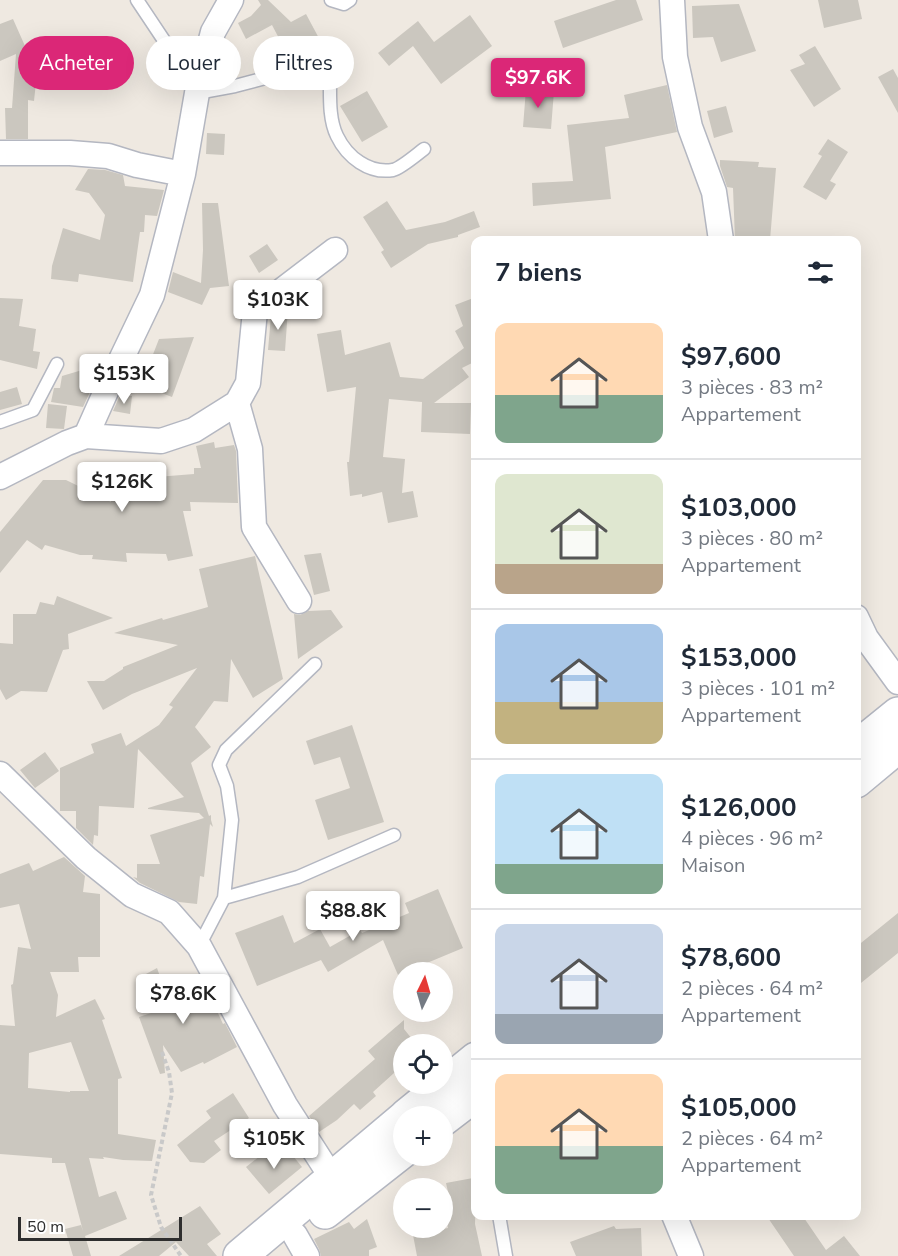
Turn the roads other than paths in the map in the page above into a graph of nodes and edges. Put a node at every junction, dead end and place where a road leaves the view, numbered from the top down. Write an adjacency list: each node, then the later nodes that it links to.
1 (137, 0): 6 (lane)
2 (231, 0): 7 (street)
3 (331, 0): 4 (lane)
4 (350, 0)
5 (672, 0): 13 (street)
6 (161, 36)
7 (212, 36)
8 (241, 84): 10 (lane)
9 (199, 90): 12 (street)
10 (424, 149)
11 (0, 153): 12 (street)
12 (183, 174): 18 (street)
13 (720, 236)
14 (335, 250): 16 (street)
15 (57, 364): 17 (lane)
16 (237, 403): 18 (street); 20 (street)
17 (0, 423)
18 (86, 436): 19 (street)
19 (0, 477)
20 (299, 601)
21 (861, 628): 23 (street)
22 (315, 664): 30 (lane)
23 (898, 682)
24 (898, 714): 25 (main road)
25 (861, 744)
26 (898, 746): 28 (main road)
27 (0, 774): 31 (street)
28 (861, 777)
29 (394, 835): 30 (lane)
30 (224, 898): 31 (lane)
31 (199, 946): 38 (street)
32 (471, 1063): 34 (main road)
33 (471, 1098): 35 (main road)
34 (418, 1106)
35 (453, 1112)
36 (393, 1127): 38 (main road)
37 (393, 1160): 41 (main road)
38 (332, 1178): 42 (main road)
39 (500, 1220): 44 (lane)
40 (676, 1220): 45 (street)
41 (301, 1246): 43 (main road)
42 (240, 1256)
43 (269, 1256)
44 (506, 1256)
45 (691, 1256)

